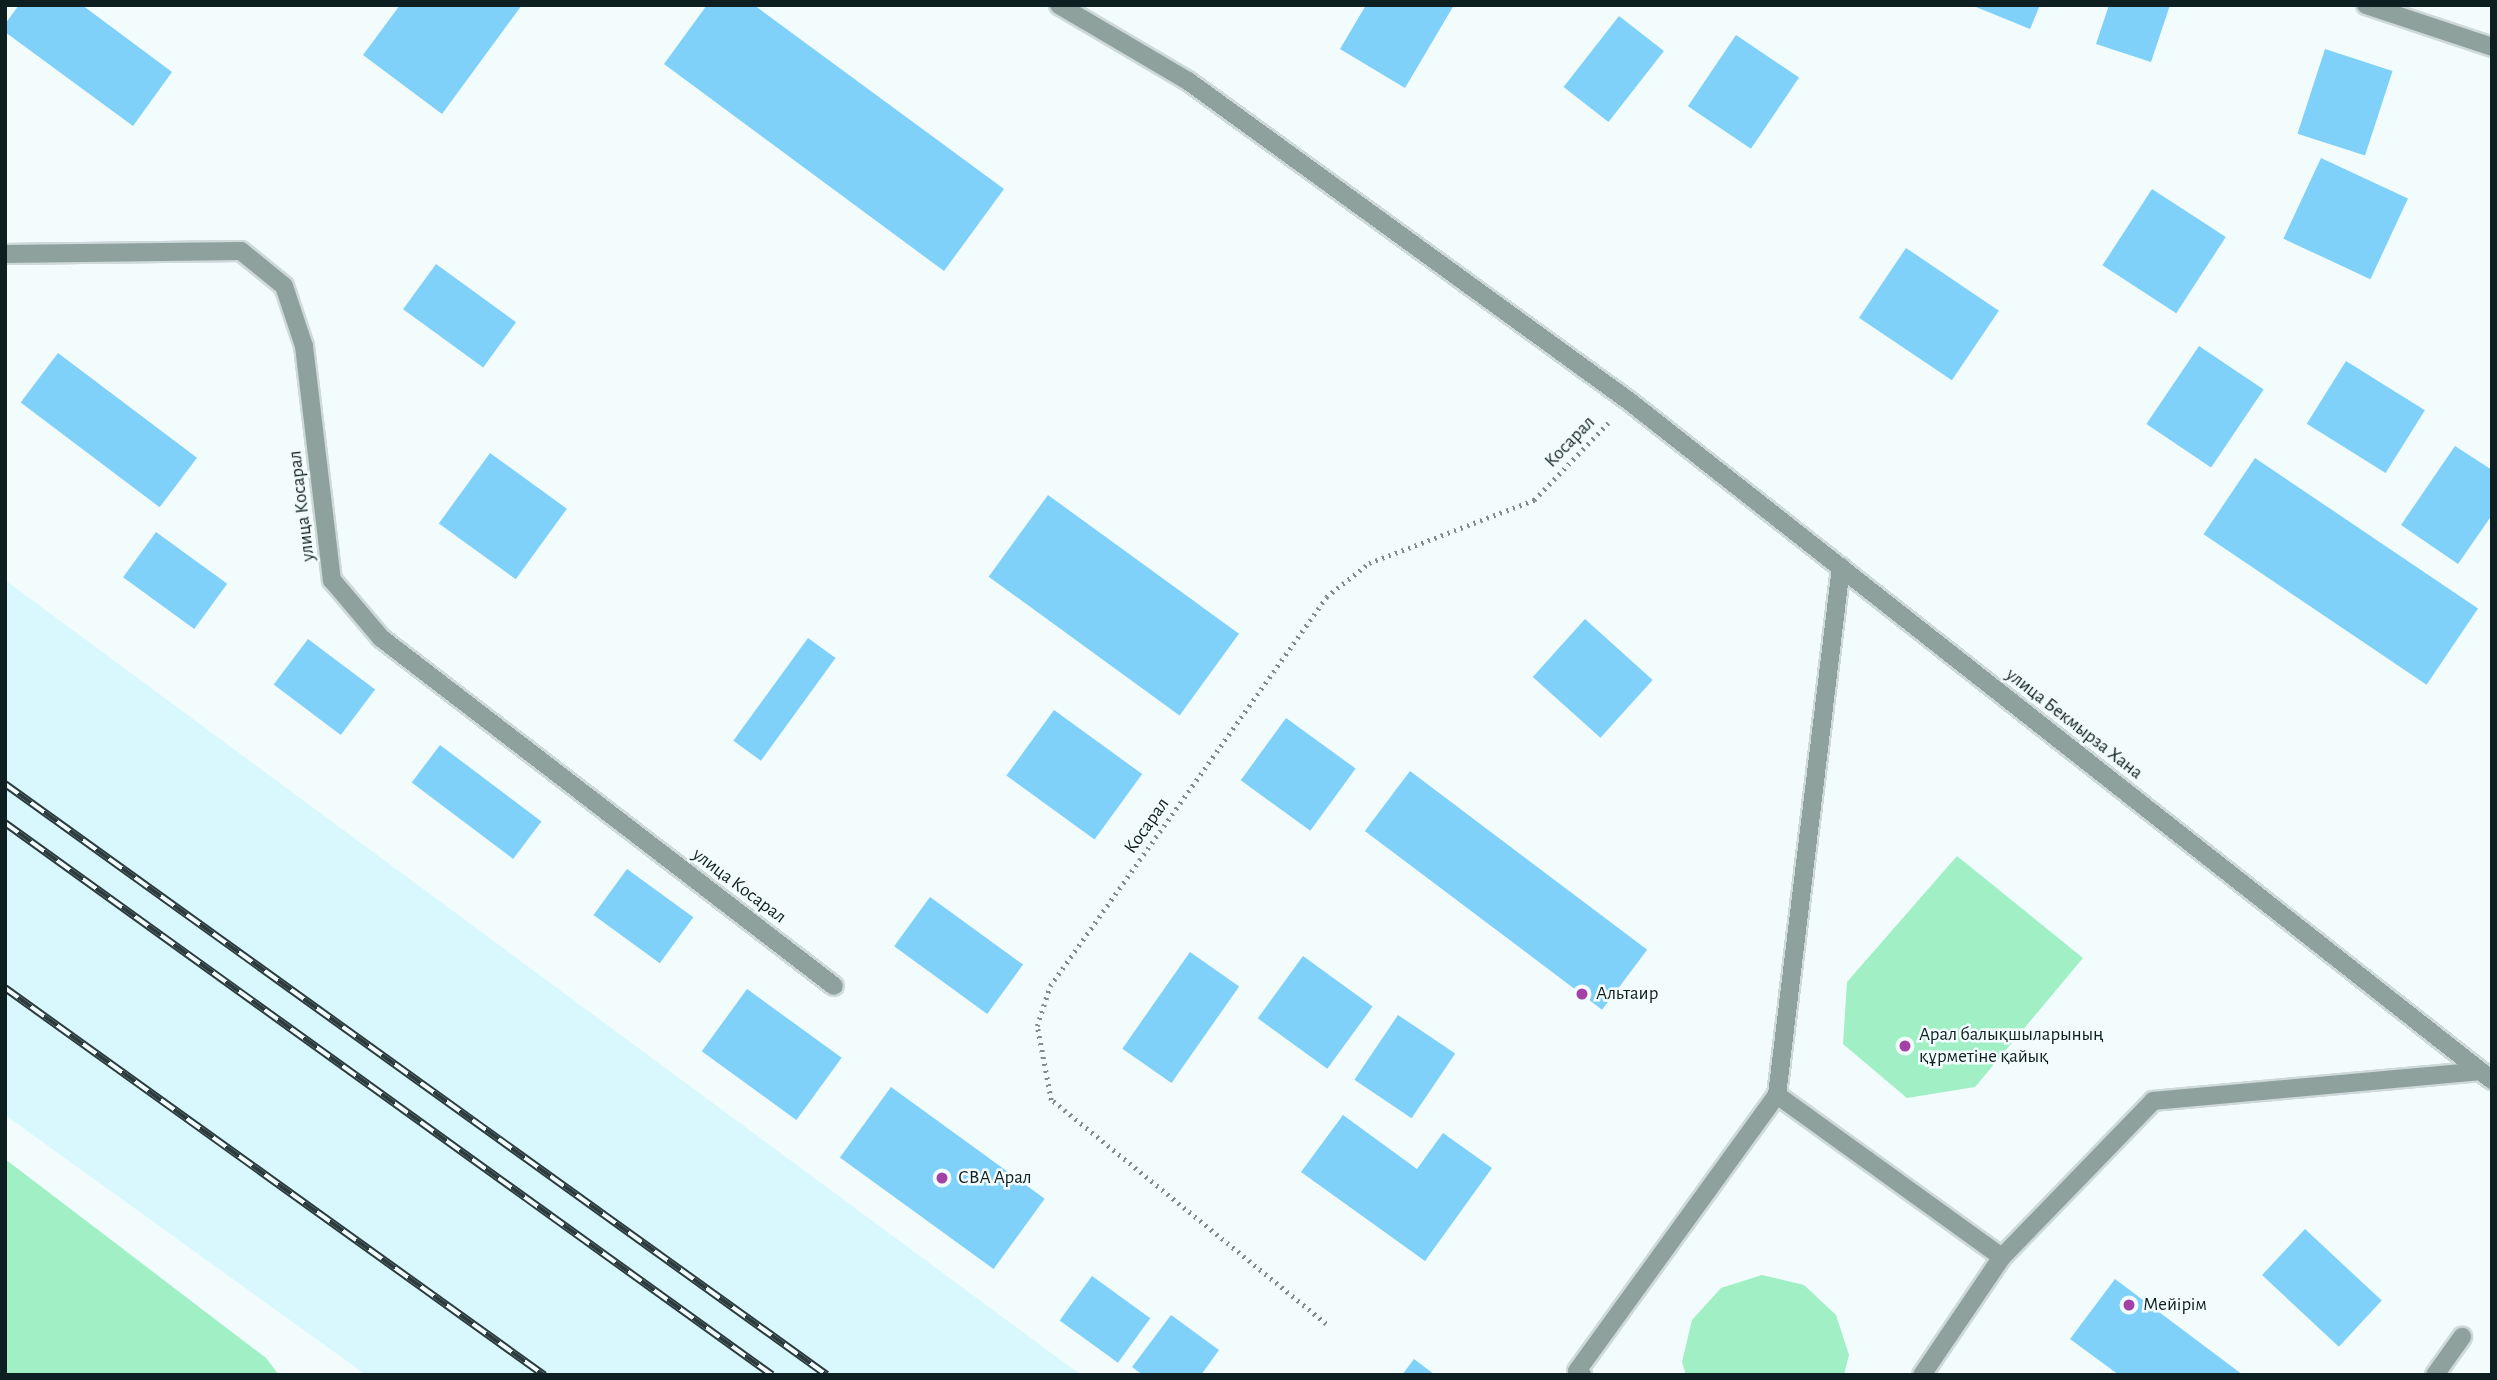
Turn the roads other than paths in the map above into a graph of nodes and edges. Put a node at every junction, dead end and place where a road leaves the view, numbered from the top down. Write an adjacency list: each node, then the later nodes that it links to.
1 (1059, 5): 5 (street, улица Бекмырза Хана)
2 (2366, 5): 3 (street)
3 (2492, 47)
4 (5, 254): 6 (street, улица Косарал)
5 (1841, 567): 7 (street, улица Бекмырза Хана); 8 (street)
6 (834, 986)
7 (2486, 1075): 9 (street)
8 (1777, 1095): 9 (street); 11 (street)
9 (2002, 1257): 12 (street)
10 (2462, 1337): 13 (street)
11 (1582, 1375)
12 (1922, 1375)
13 (2435, 1375)

